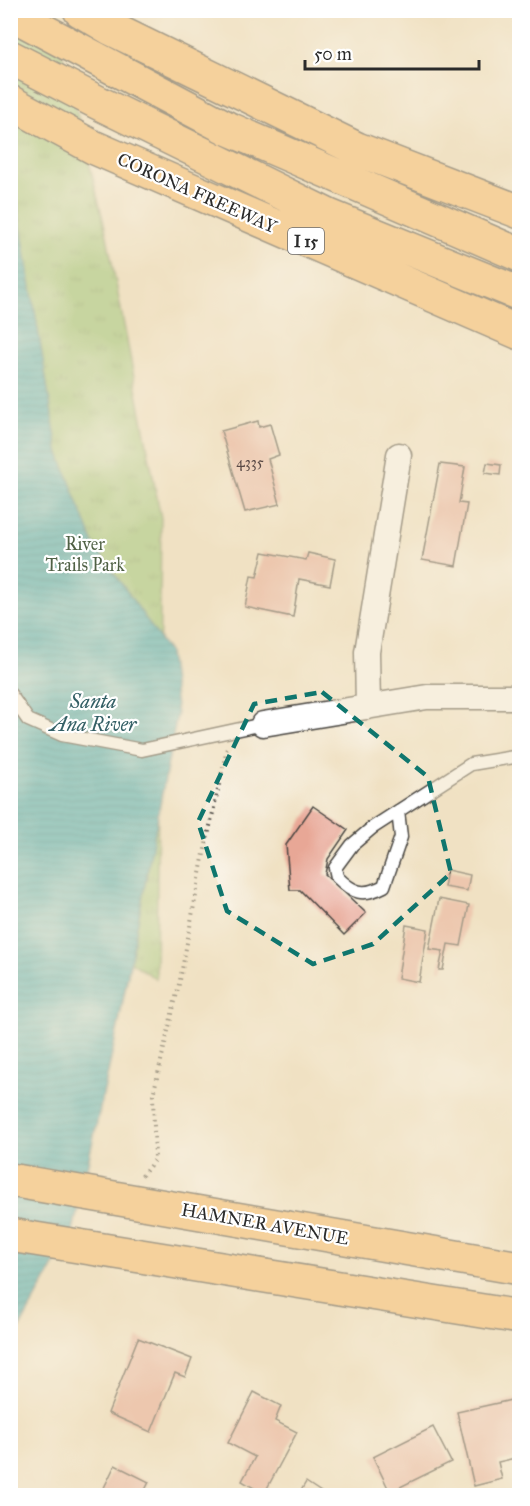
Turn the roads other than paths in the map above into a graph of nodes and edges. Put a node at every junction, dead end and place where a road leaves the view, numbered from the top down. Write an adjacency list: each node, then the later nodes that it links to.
1 (80, 10): 5 (main road)
2 (10, 13): 6 (main road)
3 (10, 57): 7 (main road)
4 (10, 102): 8 (main road, CORONA FREEWAY / I 15)
5 (519, 212)
6 (519, 255)
7 (519, 294)
8 (519, 333)
9 (399, 455): 12 (street)
10 (10, 694): 13 (lane)
11 (519, 697): 12 (street)
12 (368, 707): 13 (street)
13 (263, 724)
14 (519, 756): 15 (lane)
15 (398, 811): 15 (lane)
16 (10, 1180): 18 (main road, HAMNER AVENUE)
17 (10, 1235): 19 (main road)
18 (519, 1268)
19 (519, 1317)

